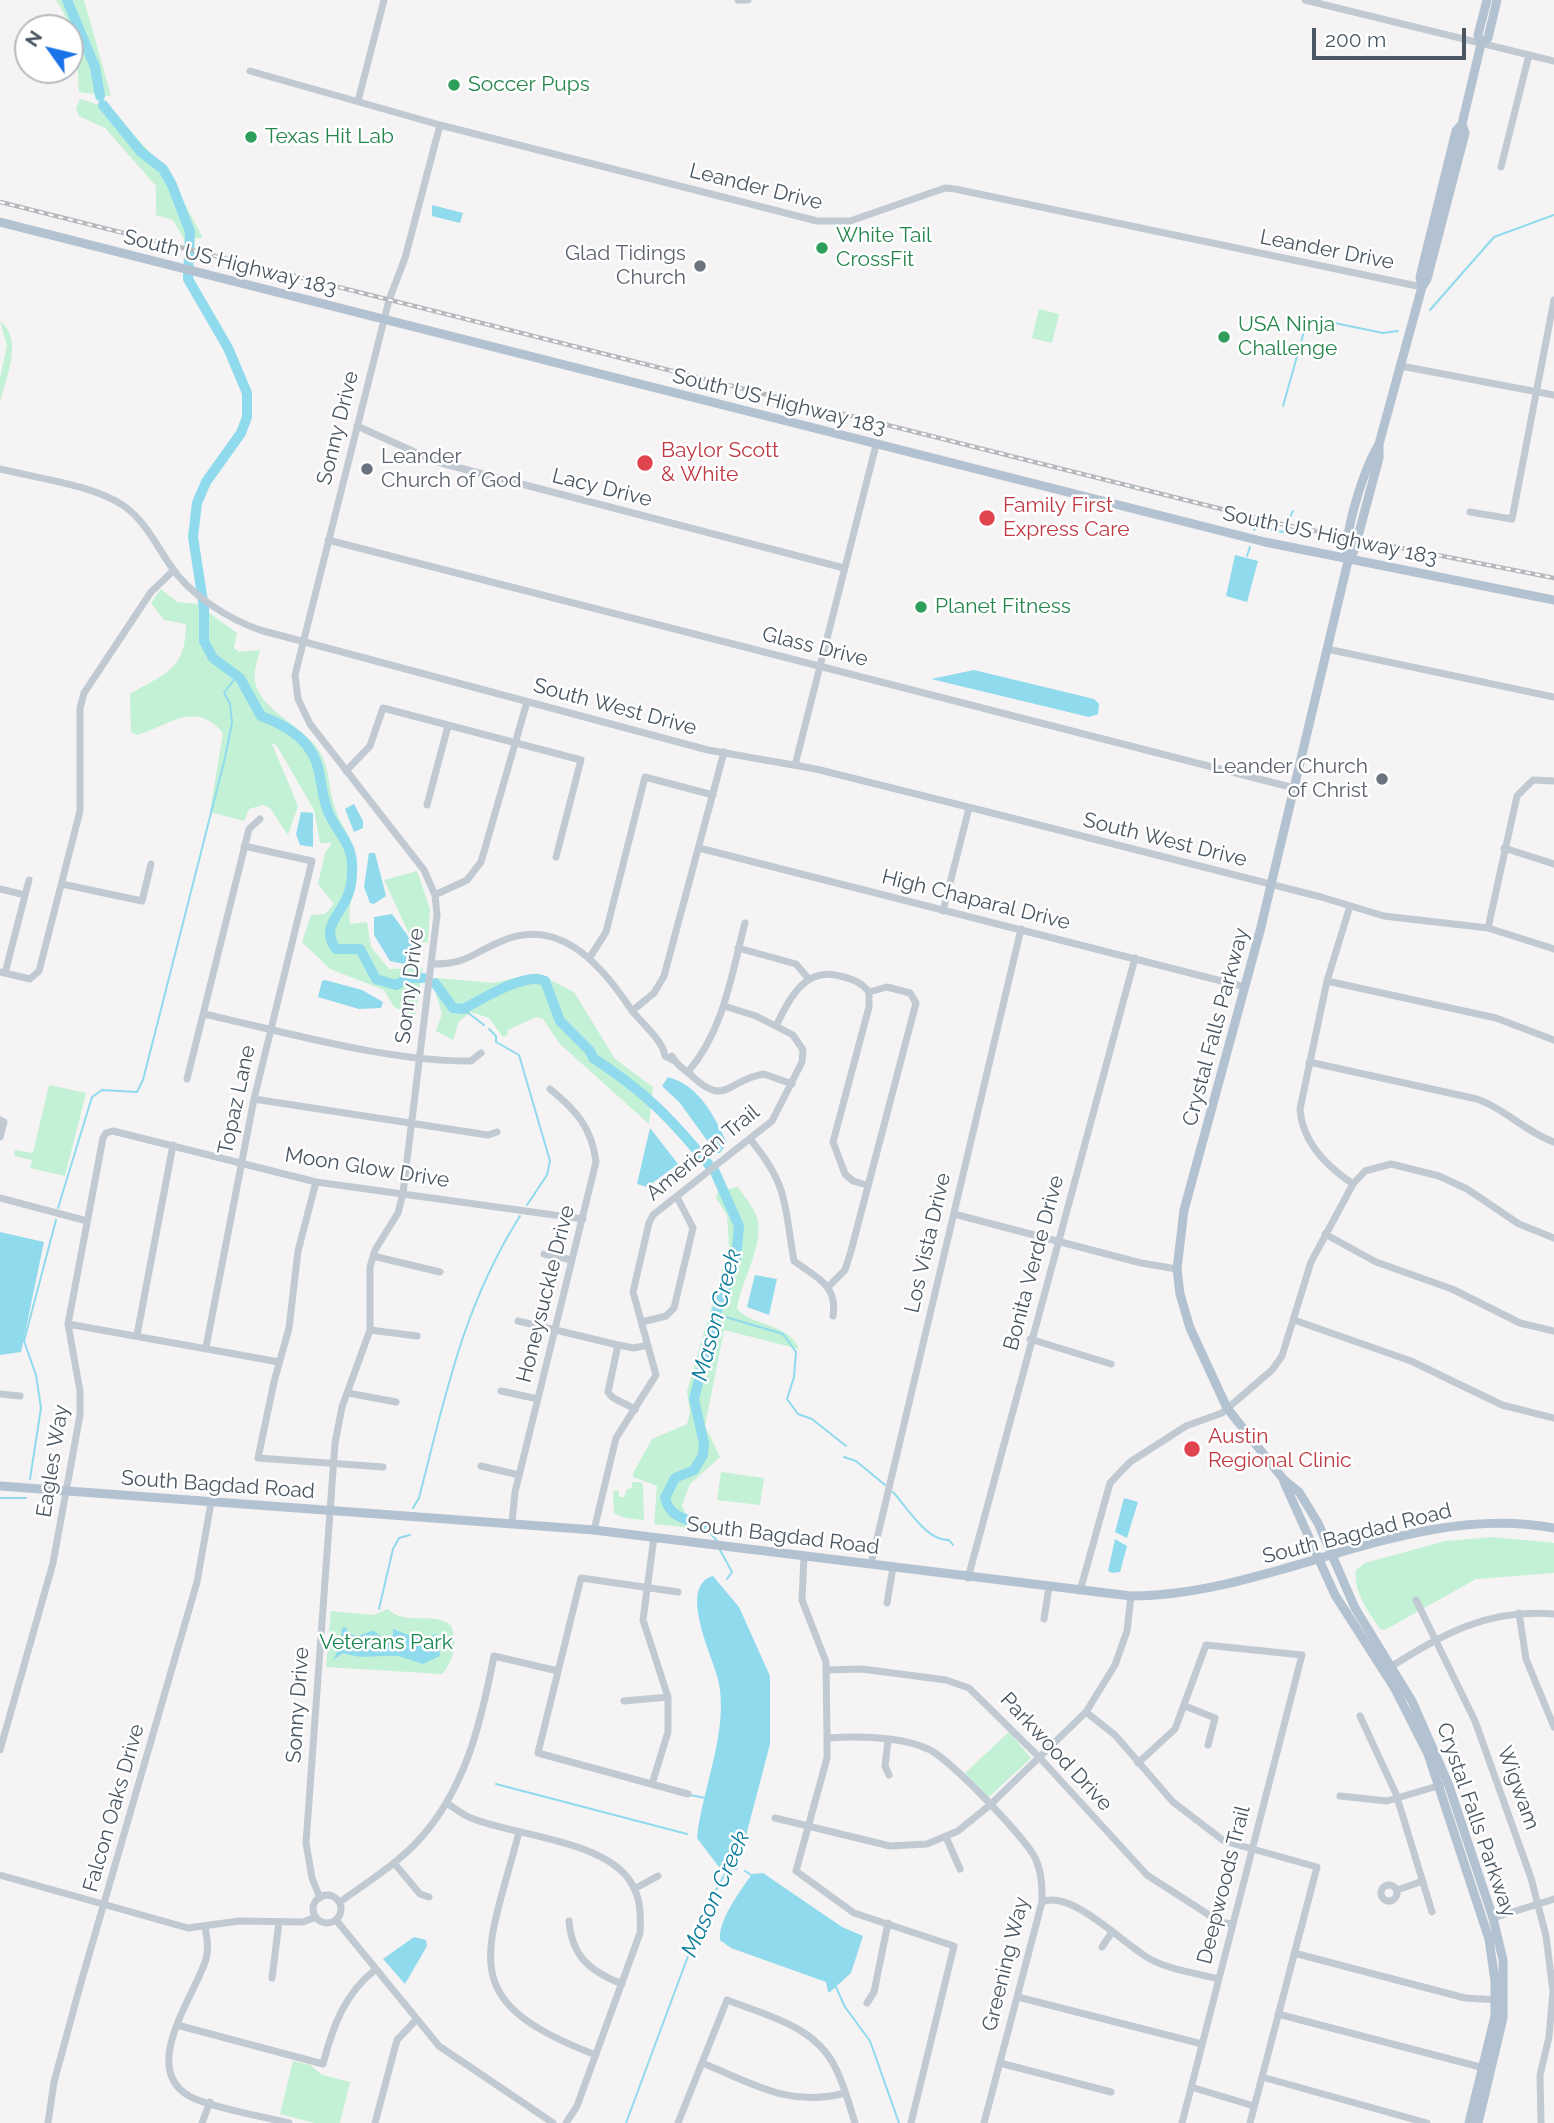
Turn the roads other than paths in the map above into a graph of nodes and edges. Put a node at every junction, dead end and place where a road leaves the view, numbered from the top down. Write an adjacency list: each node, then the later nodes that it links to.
1 (384, 0): 11 (street)
2 (738, 0): 3 (street)
3 (748, 0)
4 (1304, 0): 7 (street)
5 (1487, 0): 7 (main road)
6 (1497, 0): 7 (main road)
7 (1481, 44): 8 (street); 15 (main road, Crystal Falls Parkway)
8 (1529, 55): 9 (street); 13 (street)
9 (1554, 61)
10 (250, 71): 11 (street, Leander Drive)
11 (358, 101): 12 (street, Leander Drive)
12 (440, 125): 15 (street, Leander Drive); 17 (street, Sonny Drive)
13 (1501, 167)
14 (0, 222): 17 (main road, South US Highway 183)
15 (1422, 288): 18 (main road, Crystal Falls Parkway)
16 (1554, 300): 19 (street)
17 (384, 320): 21 (street, Sonny Drive); 22 (main road, South US Highway 183)
18 (1401, 366): 19 (street); 26 (main road, Crystal Falls Parkway)
19 (1537, 392): 20 (street); 24 (street)
20 (1554, 395)
21 (357, 426): 25 (street, Sonny Drive); 27 (street, Lacy Drive)
22 (876, 445): 26 (main road, South US Highway 183); 27 (street)
23 (0, 469): 28 (street, South West Drive)
24 (1470, 512)
25 (328, 540): 30 (street, Sonny Drive); 32 (street, Glass Drive)
26 (1348, 561): 29 (main road, South US Highway 183); 31 (main road, Crystal Falls Parkway)
27 (844, 568): 32 (street)
28 (174, 570): 30 (street, South West Drive); 53 (street)
29 (1554, 600)
30 (302, 641): 34 (street, South West Drive); 39 (street, Sonny Drive)
31 (1327, 649): 33 (street); 41 (main road, Crystal Falls Parkway)
32 (819, 666): 38 (street); 41 (street, Glass Drive)
33 (1554, 697)
34 (527, 702): 36 (street); 37 (street, South West Drive)
35 (448, 726): 36 (street); 39 (street); 43 (street)
36 (515, 743): 49 (street); 57 (street)
37 (724, 752): 38 (street, South West Drive); 42 (street)
38 (795, 765): 44 (street, South West Drive)
39 (346, 771): 57 (street, Sonny Drive)
40 (1554, 781): 48 (street)
41 (1294, 788): 54 (main road, Crystal Falls Parkway)
42 (713, 796): 47 (street); 65 (street)
43 (428, 804)
44 (969, 808): 54 (street, South West Drive); 59 (street)
45 (260, 819): 46 (street)
46 (244, 846): 75 (street); 77 (street, Topaz Lane)
47 (699, 848): 59 (street, High Chaparal Drive); 74 (street)
48 (1504, 848): 51 (street); 61 (street)
49 (556, 857)
50 (151, 864): 53 (street)
51 (1554, 864)
52 (29, 880): 56 (street)
53 (62, 884): 68 (street)
54 (1271, 885): 58 (street, South West Drive); 71 (main road, Crystal Falls Parkway)
55 (0, 889): 56 (street)
56 (25, 895): 68 (street)
57 (435, 895): 67 (street, Sonny Drive)
58 (1350, 906): 61 (street, South West Drive); 70 (street)
59 (943, 911): 62 (street, High Chaparal Drive)
60 (745, 923): 63 (street)
61 (1488, 928): 64 (street, South West Drive)
62 (1021, 929): 66 (street, High Chaparal Drive); 102 (street, Los Vista Drive)
63 (738, 948): 69 (street); 73 (street)
64 (1554, 949)
65 (590, 957): 67 (street); 74 (street)
66 (1135, 958): 71 (street, High Chaparal Drive); 107 (street, Bonita Verde Drive)
67 (432, 964): 80 (street, Sonny Drive)
68 (2, 972)
69 (808, 978): 72 (street); 76 (street)
70 (1327, 981): 78 (street); 81 (street)
71 (1245, 986): 111 (main road, Crystal Falls Parkway)
72 (869, 992): 98 (street); 98 (street)
73 (724, 1006): 76 (street, American Trail); 82 (street)
74 (632, 1011): 82 (street)
75 (204, 1014): 77 (street); 83 (street)
76 (776, 1026): 84 (street, American Trail)
77 (271, 1029): 80 (street); 86 (street, Topaz Lane)
78 (1554, 1040)
79 (481, 1052): 80 (street)
80 (419, 1056): 88 (street, Sonny Drive)
81 (1309, 1062): 93 (street); 97 (street)
82 (688, 1072): 84 (street)
83 (187, 1079)
84 (792, 1084): 92 (street, American Trail)
85 (550, 1089): 103 (street, Honeysuckle Drive)
86 (254, 1099): 88 (street); 95 (street, Topaz Lane)
87 (2, 1121): 91 (street)
88 (411, 1124): 89 (street); 99 (street, Sonny Drive)
89 (497, 1132)
90 (106, 1133): 94 (street, Moon Glow Drive); 104 (street, Eagles Way)
91 (0, 1137)
92 (750, 1139): 100 (street, American Trail); 113 (street)
93 (1554, 1142)
94 (173, 1145): 95 (street, Moon Glow Drive); 122 (street)
95 (242, 1161): 96 (street, Moon Glow Drive); 127 (street, Topaz Lane)
96 (316, 1182): 99 (street, Moon Glow Drive); 128 (street)
97 (1353, 1184): 105 (street); 106 (street)
98 (867, 1185): 113 (street)
99 (403, 1193): 103 (street, Moon Glow Drive); 109 (street, Sonny Drive)
100 (677, 1197): 117 (street, American Trail); 117 (street)
101 (0, 1198): 104 (street)
102 (954, 1214): 107 (street); 155 (street, Los Vista Drive)
103 (583, 1219): 110 (street, Honeysuckle Drive)
104 (87, 1221): 118 (street, Eagles Way)
105 (1325, 1234): 115 (street); 121 (street)
106 (1554, 1238)
107 (1058, 1241): 111 (street); 124 (street, Bonita Verde Drive)
108 (544, 1254): 110 (street)
109 (373, 1256): 112 (street); 119 (street, Sonny Drive)
110 (572, 1260): 120 (street, Honeysuckle Drive)
111 (1177, 1269): 136 (main road, Crystal Falls Parkway)
112 (440, 1272)
113 (830, 1285): 114 (street)
114 (833, 1316)
115 (1294, 1320): 136 (street); 138 (street)
116 (519, 1321): 120 (street)
117 (642, 1322): 126 (street, American Trail)
118 (68, 1324): 122 (street); 145 (street, Eagles Way)
119 (370, 1330): 123 (street); 131 (street, Sonny Drive)
120 (555, 1330): 125 (street); 134 (street, Honeysuckle Drive)
121 (1554, 1331)
122 (137, 1335): 127 (street)
123 (417, 1336)
124 (1030, 1339): 129 (street); 157 (street, Bonita Verde Drive)
125 (618, 1345): 126 (street); 137 (street)
126 (648, 1345): 137 (street, American Trail)
127 (206, 1347): 128 (street)
128 (279, 1362): 139 (street)
129 (1111, 1364)
130 (501, 1391): 134 (street)
131 (348, 1393): 135 (street); 139 (street, Sonny Drive)
132 (0, 1394): 133 (street)
133 (20, 1396)
134 (538, 1399): 142 (street, Honeysuckle Drive)
135 (396, 1402)
136 (1227, 1408): 143 (main road, Crystal Falls Parkway); 160 (street)
137 (635, 1410): 150 (street, American Trail)
138 (1554, 1418)
139 (333, 1463): 141 (street); 147 (street, Sonny Drive)
140 (481, 1466): 142 (street)
141 (383, 1467)
142 (519, 1475): 148 (street, Honeysuckle Drive)
143 (1284, 1480): 153 (main road, Crystal Falls Parkway); 154 (main road, Crystal Falls Parkway)
144 (0, 1486): 145 (main road, South Bagdad Road)
145 (65, 1493): 146 (main road, South Bagdad Road); 182 (street, Eagles Way)
146 (211, 1503): 147 (main road, South Bagdad Road); 211 (street, Falcon Oaks Drive)
147 (329, 1511): 148 (main road, South Bagdad Road); 206 (street, Sonny Drive)
148 (512, 1523): 150 (main road, South Bagdad Road)
149 (1554, 1528): 153 (main road, South Bagdad Road)
150 (594, 1530): 151 (main road, South Bagdad Road)
151 (654, 1537): 152 (main road, South Bagdad Road); 158 (street)
152 (804, 1556): 155 (main road, South Bagdad Road); 171 (street)
153 (1333, 1556): 154 (main road, South Bagdad Road); 165 (main road, Crystal Falls Parkway)
154 (1321, 1560): 162 (main road, South Bagdad Road); 165 (main road, Crystal Falls Parkway)
155 (871, 1564): 156 (main road, South Bagdad Road)
156 (893, 1567): 157 (main road, South Bagdad Road); 164 (street)
157 (968, 1578): 159 (main road, South Bagdad Road)
158 (646, 1587): 161 (street); 172 (street); 173 (street)
159 (1049, 1587): 160 (main road, South Bagdad Road); 168 (street)
160 (1080, 1591): 162 (main road, South Bagdad Road)
161 (678, 1592)
162 (1131, 1596): 176 (street)
163 (1416, 1600): 169 (street, Wigwam)
164 (887, 1603)
165 (1351, 1611): 170 (main road, Crystal Falls Parkway)
166 (1519, 1613): 167 (street); 169 (street); 178 (street)
167 (1554, 1614)
168 (1044, 1619)
169 (1434, 1642): 170 (street); 210 (street, Wigwam)
170 (1389, 1668): 187 (main road, Crystal Falls Parkway)
171 (827, 1670): 179 (street); 183 (street, Parkwood Drive)
172 (558, 1671): 186 (street); 191 (street)
173 (668, 1697): 174 (street); 186 (street)
174 (624, 1701)
175 (1185, 1706): 181 (street); 184 (street); 197 (street, Deepwoods Trail)
176 (1086, 1712): 183 (street); 184 (street)
177 (1360, 1716): 190 (street)
178 (1554, 1727)
179 (827, 1738): 180 (street, Greening Way); 194 (street)
180 (888, 1741): 185 (street); 192 (street, Greening Way)
181 (1209, 1745)
182 (0, 1750)
183 (1040, 1758): 192 (street); 219 (street, Parkwood Drive)
184 (1138, 1763): 197 (street)
185 (889, 1774)
186 (652, 1784): 188 (street)
187 (1444, 1784): 190 (street); 214 (main road, Crystal Falls Parkway); 230 (main road, Crystal Falls Parkway)
188 (688, 1794)
189 (1340, 1796): 190 (street)
190 (1397, 1799): 202 (street)
191 (448, 1804): 195 (street); 198 (street)
192 (990, 1805): 196 (street); 209 (street, Greening Way)
193 (775, 1818): 194 (street)
194 (807, 1826): 196 (street); 218 (street)
195 (519, 1832): 203 (street); 237 (street)
196 (946, 1837): 199 (street)
197 (1252, 1850): 219 (street, Deepwoods Trail); 223 (street)
198 (394, 1863): 205 (street); 208 (street)
199 (960, 1869)
200 (0, 1875): 211 (street)
201 (658, 1876): 203 (street)
202 (1423, 1881): 204 (street); 212 (street)
203 (634, 1889): 228 (street)
204 (1397, 1890)
205 (429, 1897)
206 (320, 1898): 208 (street); 213 (street)
207 (1554, 1899): 210 (street)
208 (340, 1902): 215 (street)
209 (1042, 1902): 221 (street); 229 (street, Greening Way)
210 (1538, 1904): 214 (street); 224 (street, Wigwam)
211 (104, 1905): 220 (street); 247 (street, Falcon Oaks Drive)
212 (1432, 1912)
213 (316, 1917): 215 (street); 217 (street)
214 (1493, 1918): 230 (main road, Crystal Falls Parkway)
215 (336, 1920): 225 (street)
216 (569, 1921): 228 (street)
217 (279, 1922): 220 (street); 226 (street)
218 (888, 1923): 231 (street); 255 (street)
219 (1232, 1924): 227 (street, Deepwoods Trail)
220 (205, 1927): 234 (street)
221 (1112, 1932): 222 (street); 227 (street)
222 (1102, 1947)
223 (1294, 1953): 230 (street); 232 (street)
224 (1553, 1965): 235 (street, Wigwam)
225 (376, 1969): 233 (street); 234 (street)
226 (272, 1978)
227 (1218, 1979): 236 (street, Deepwoods Trail)
228 (622, 1984): 237 (street)
229 (1018, 1997): 236 (street); 239 (street, Greening Way)
230 (1500, 2000): 240 (main road, Crystal Falls Parkway); 261 (main road, Crystal Falls Parkway)
231 (867, 2003)
232 (1278, 2014): 240 (street); 241 (street)
233 (417, 2019): 250 (street); 251 (street)
234 (177, 2025): 245 (street)
235 (1551, 2037): 262 (street, Wigwam)
236 (1202, 2044): 242 (street, Deepwoods Trail)
237 (596, 2055): 252 (street)
238 (702, 2063): 244 (street); 244 (street); 253 (street)
239 (1000, 2063): 243 (street); 256 (street, Greening Way)
240 (1484, 2068): 260 (main road, Crystal Falls Parkway)
241 (1262, 2077): 246 (street); 259 (street)
242 (1191, 2087): 246 (street); 257 (street, Deepwoods Trail)
243 (1111, 2092)
244 (845, 2093): 254 (street)
245 (210, 2102): 248 (street); 249 (street)
246 (1254, 2106): 258 (street)
247 (48, 2123)
248 (202, 2123)
249 (289, 2123)
250 (375, 2123)
251 (553, 2123)
252 (566, 2123)
253 (678, 2123)
254 (855, 2123)
255 (911, 2123)
256 (984, 2123)
257 (1182, 2123)
258 (1250, 2123)
259 (1427, 2123)
260 (1469, 2123)
261 (1478, 2123)
262 (1541, 2123)

